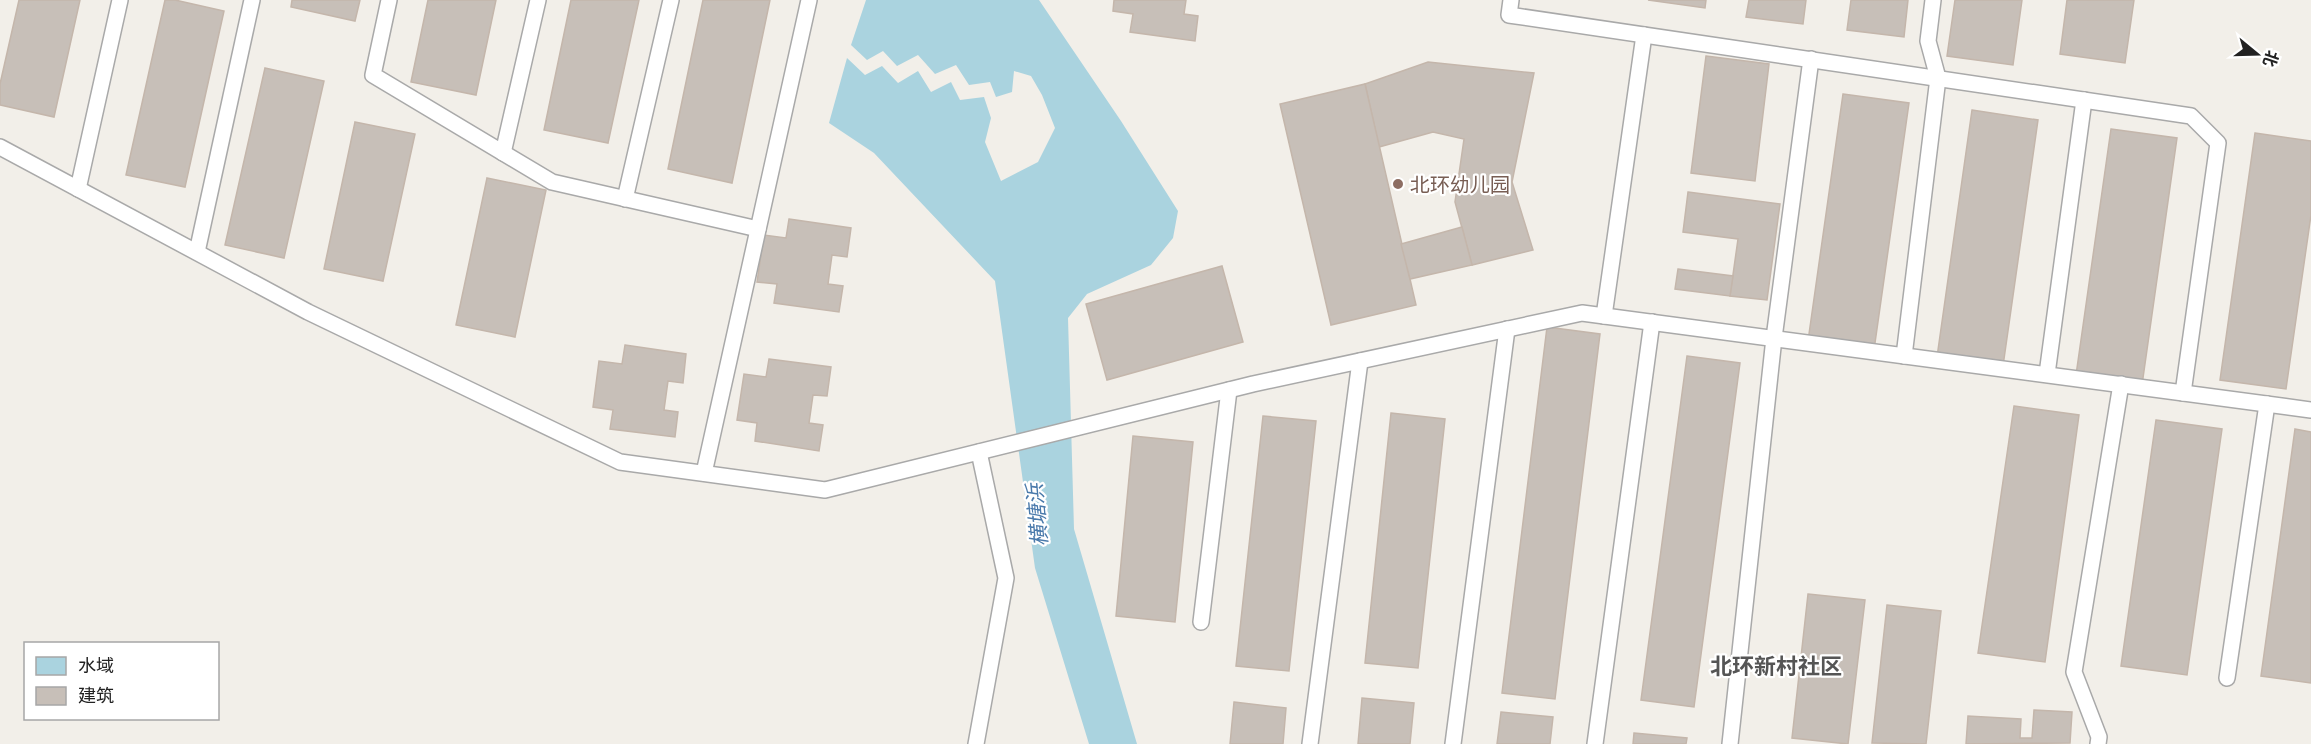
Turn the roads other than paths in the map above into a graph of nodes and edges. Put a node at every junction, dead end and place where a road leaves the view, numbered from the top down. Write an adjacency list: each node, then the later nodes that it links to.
1 (120, 0): 15 (lane)
2 (252, 0): 18 (lane)
3 (389, 0): 14 (lane)
4 (537, 0): 14 (lane)
5 (671, 0): 16 (lane)
6 (809, 0): 17 (lane)
7 (1511, 0): 9 (lane)
8 (1933, 0): 11 (lane)
9 (1644, 35): 10 (lane); 19 (lane)
10 (1811, 59): 11 (lane); 22 (lane)
11 (1938, 78): 12 (lane); 23 (lane)
12 (2084, 100): 25 (lane); 28 (lane)
13 (0, 147): 15 (lane)
14 (503, 153): 16 (lane)
15 (78, 189): 18 (lane)
16 (625, 199): 17 (lane)
17 (758, 229): 32 (lane)
18 (196, 252): 32 (lane)
19 (1604, 316): 20 (lane); 21 (lane)
20 (1652, 322): 22 (lane); 38 (lane)
21 (1507, 329): 24 (lane); 37 (lane)
22 (1774, 338): 23 (lane); 39 (lane)
23 (1905, 356): 25 (lane)
24 (1360, 361): 27 (lane); 36 (lane)
25 (2047, 374): 26 (lane)
26 (2121, 384): 28 (lane); 40 (lane)
27 (1228, 390): 31 (lane); 33 (lane)
28 (2183, 393): 29 (lane)
29 (2267, 404): 30 (lane); 34 (lane)
30 (2311, 410)
31 (979, 452): 32 (lane); 35 (lane)
32 (704, 473)
33 (1201, 622)
34 (2227, 678)
35 (976, 744)
36 (1310, 744)
37 (1454, 744)
38 (1594, 744)
39 (1730, 744)
40 (2098, 744)

